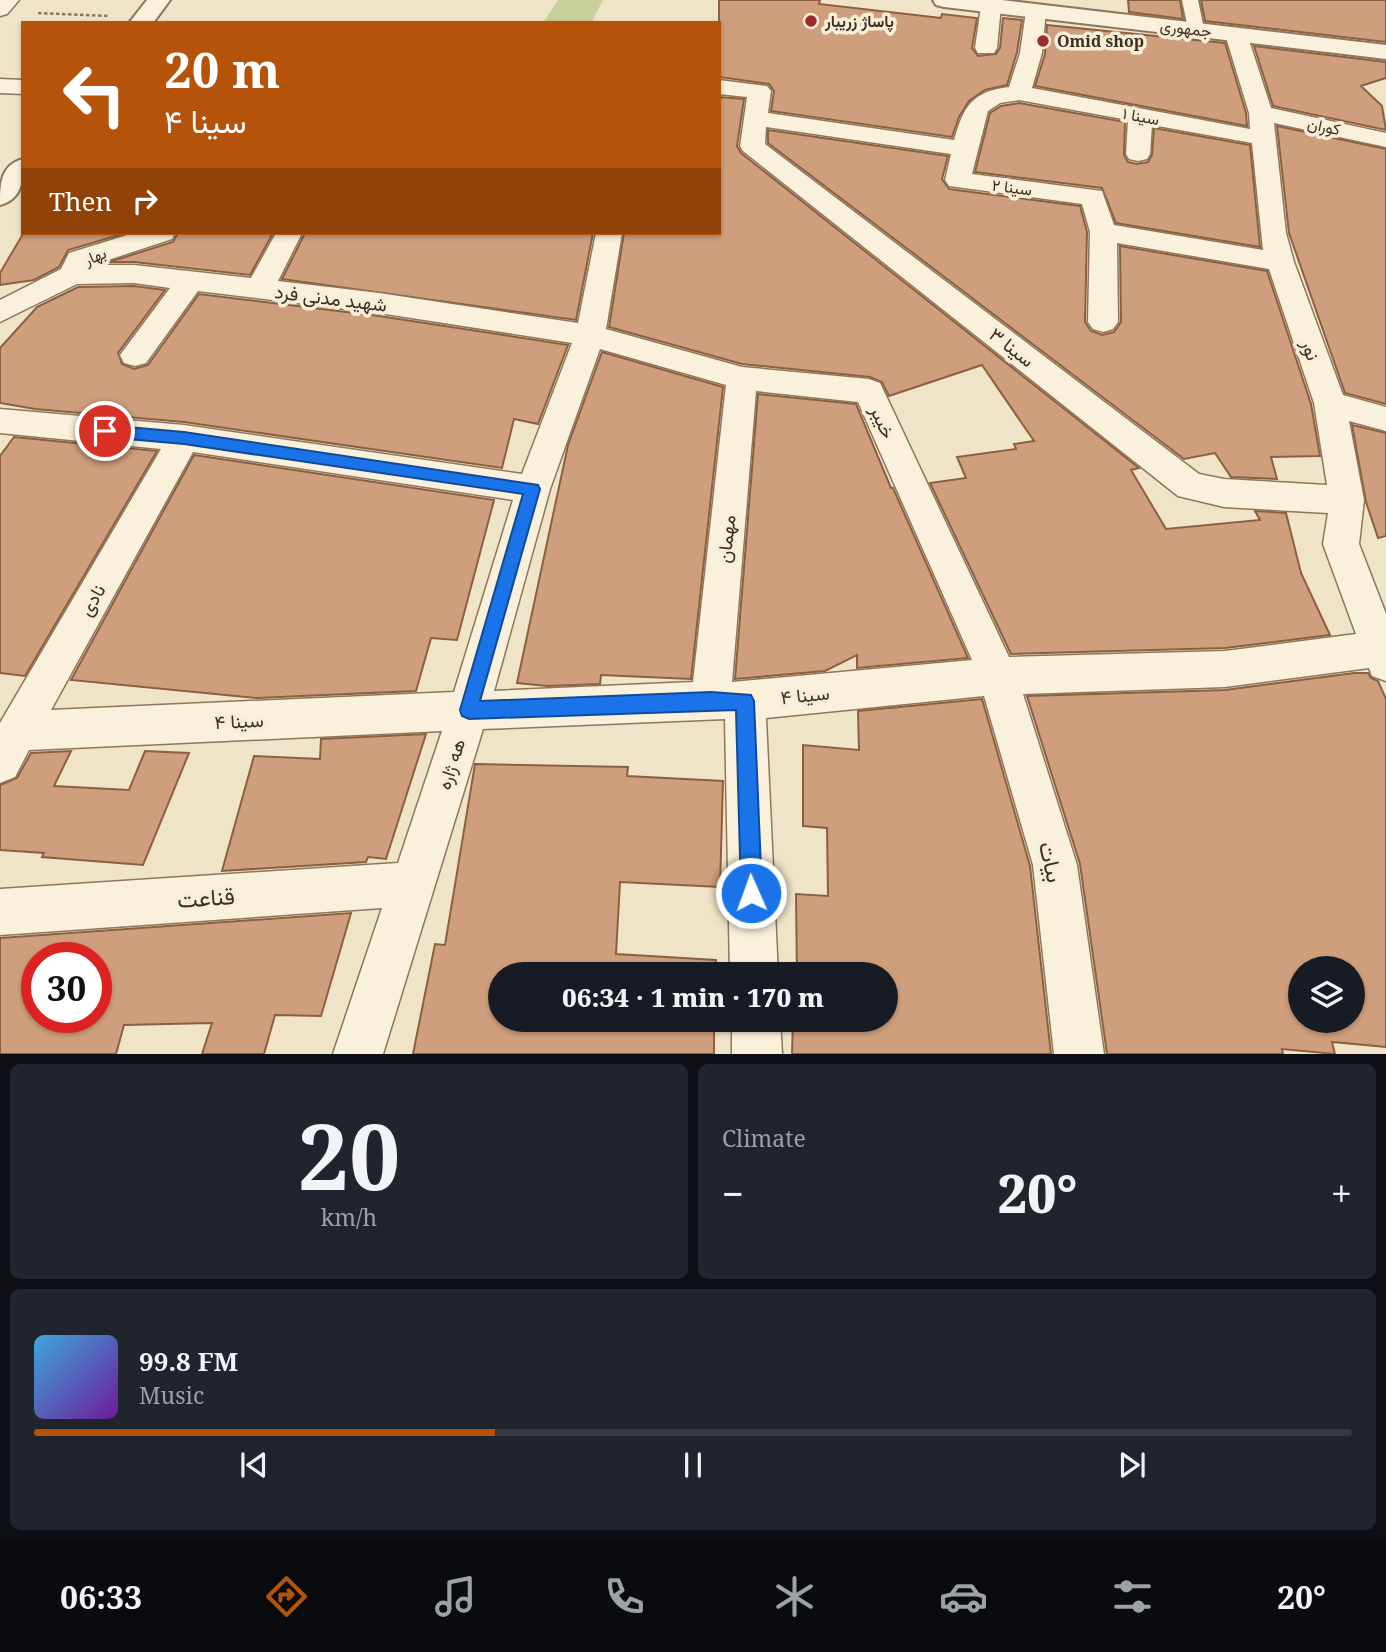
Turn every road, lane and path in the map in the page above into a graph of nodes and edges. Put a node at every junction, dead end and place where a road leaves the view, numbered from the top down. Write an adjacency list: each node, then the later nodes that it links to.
1 (9, 0): 5 (street)
2 (944, 0): 4 (street, جمهوری)
3 (1190, 0): 9 (street)
4 (991, 6): 6 (street, جمهوری); 11 (street)
5 (0, 10)
6 (1036, 11): 9 (street, جمهوری); 16 (street)
7 (26, 12): 8 (path)
8 (148, 13)
9 (1196, 29): 10 (street, جمهوری)
10 (1236, 34): 12 (street, جمهوری); 19 (street, نور)
11 (986, 48)
12 (1386, 52)
13 (0, 86): 14 (street)
14 (21, 87)
15 (721, 88): 17 (street)
16 (1019, 93): 18 (street, سینا ۱); 21 (street)
17 (757, 105): 21 (street); 43 (street, سینا ۳)
18 (1140, 116): 19 (street, سینا ۱); 22 (street)
19 (1262, 125): 20 (street, کوران); 29 (street, نور)
20 (1386, 140)
21 (964, 149): 25 (street, سینا ۲)
22 (1138, 154)
23 (21, 170): 24 (street)
24 (0, 196)
25 (1103, 232): 29 (street); 34 (street)
26 (156, 235): 30 (street, بهار)
27 (288, 235): 32 (street)
28 (608, 235): 35 (street, هه ژاره)
29 (1280, 262): 38 (street, نور)
30 (72, 275): 31 (street, شهید مدنی فرد); 33 (street, بهار)
31 (191, 281): 32 (street, شهید مدنی فرد); 36 (street)
32 (260, 289): 35 (street, شهید مدنی فرد)
33 (0, 312)
34 (1103, 322)
35 (590, 335): 37 (street, خیبر); 42 (street, هه ژاره)
36 (135, 355)
37 (742, 378): 45 (street, خیبر); 46 (street, مهمان)
38 (1330, 403): 39 (street); 43 (street, نور)
39 (1386, 419)
40 (0, 421): 41 (street)
41 (184, 438): 42 (street); 48 (street, نادی)
42 (533, 489): 47 (street, هه ژاره)
43 (1347, 500): 44 (street, نور)
44 (1383, 656): 45 (street, سینا ۴)
45 (998, 676): 46 (street, سینا ۴); 55 (street, بیات)
46 (728, 701): 47 (street, سینا ۴); 51 (street, مهمان)
47 (469, 710): 48 (street, سینا ۴); 49 (street, هه ژاره)
48 (9, 746)
49 (411, 884): 50 (street, قناعت); 53 (street, هه ژاره)
50 (0, 912)
51 (753, 962)
52 (756, 1032): 54 (street)
53 (358, 1054)
54 (757, 1054)
55 (1079, 1054)

